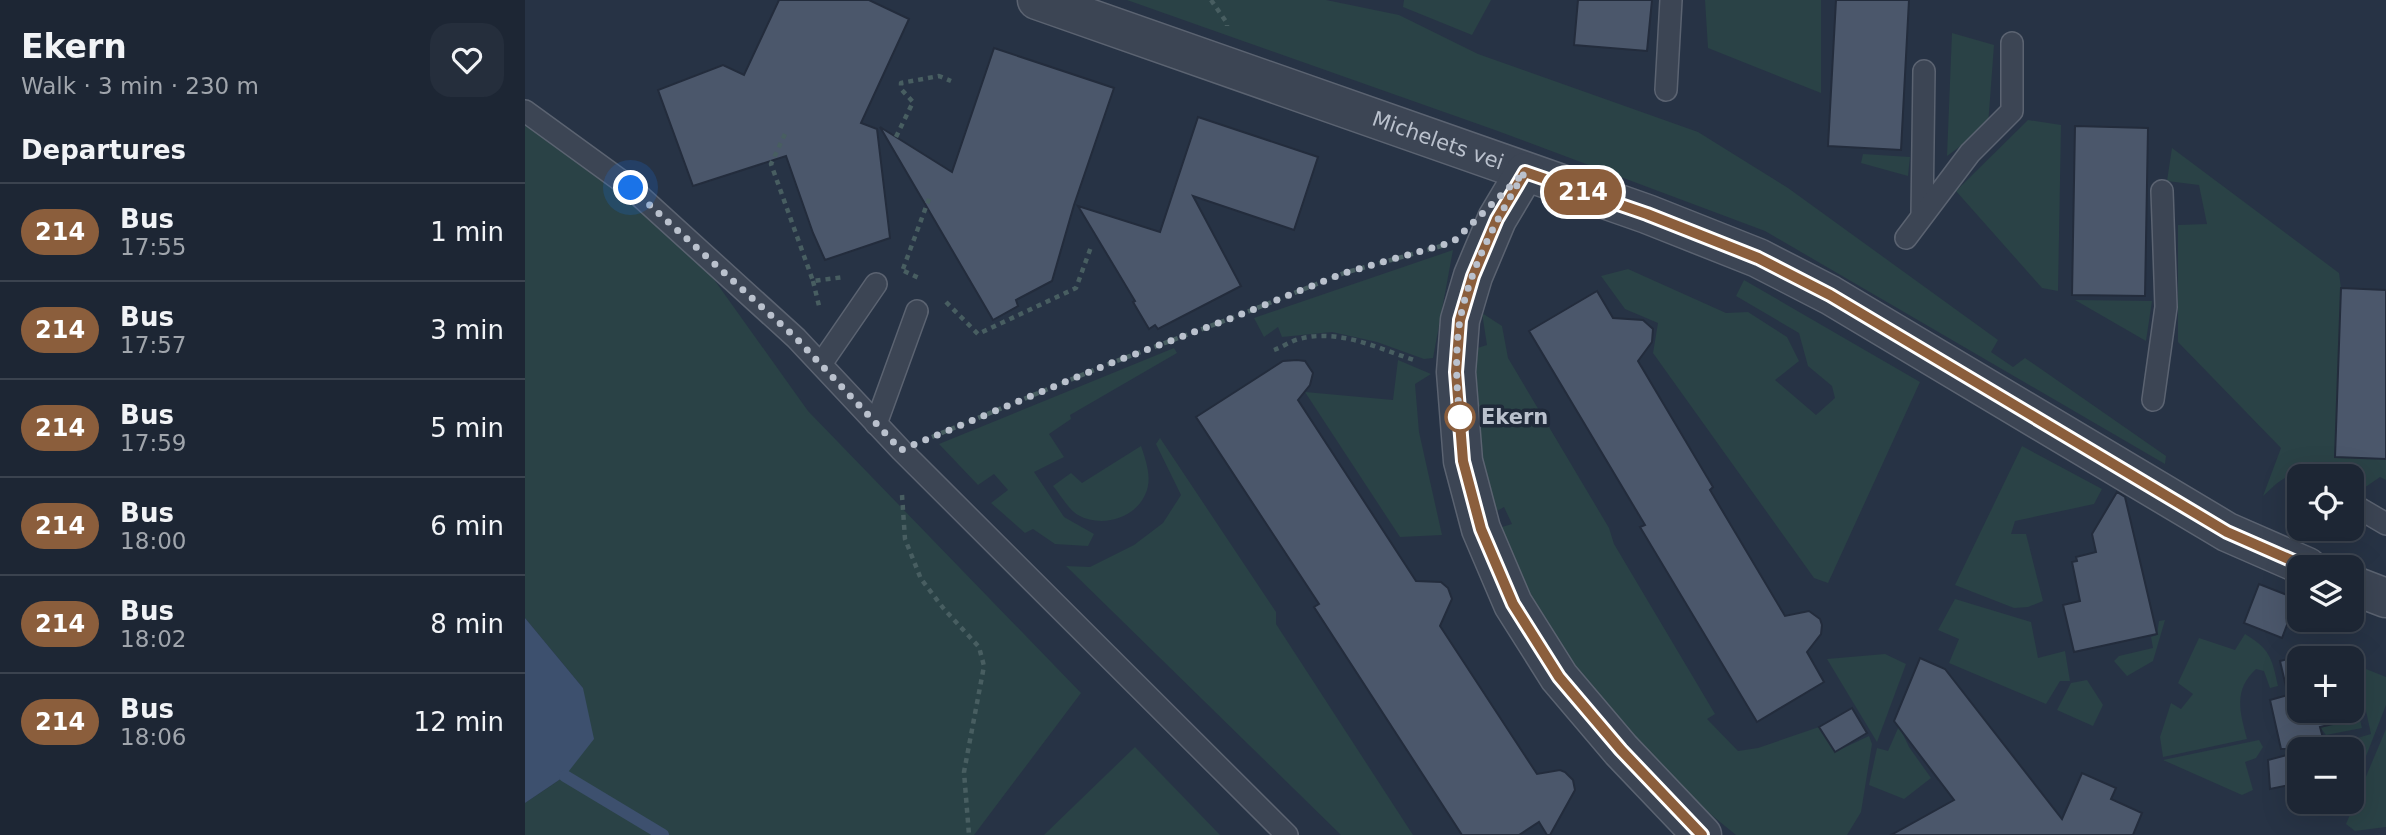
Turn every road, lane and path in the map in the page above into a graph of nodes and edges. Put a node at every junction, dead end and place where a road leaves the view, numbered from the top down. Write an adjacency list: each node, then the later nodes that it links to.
1 (1037, 0): 12 (street, Michelets vei)
2 (1211, 0): 4 (path)
3 (1671, 0): 8 (lane)
4 (1227, 23)
5 (2012, 43): 15 (lane)
6 (1924, 71): 15 (lane)
7 (951, 81): 11 (path)
8 (1665, 90)
9 (525, 111): 26 (lane)
10 (785, 134): 20 (path)
11 (896, 137)
12 (1525, 172): 27 (street); 33 (street, Michelets vei)
13 (2162, 191): 28 (lane)
14 (930, 197): 19 (path)
15 (1923, 215): 16 (lane)
16 (1906, 238)
17 (1453, 242): 30 (path)
18 (1091, 247): 23 (path)
19 (903, 270): 21 (path); 22 (path)
20 (852, 276)
21 (883, 277): 26 (lane)
22 (925, 281)
23 (943, 299)
24 (917, 311): 29 (lane)
25 (1274, 350): 27 (path)
26 (821, 364): 29 (lane)
27 (1456, 372): 38 (street)
28 (2153, 400)
29 (876, 424): 30 (lane)
30 (901, 450): 36 (path); 37 (lane)
31 (2364, 511): 32 (lane)
32 (2386, 524)
33 (2287, 558)
34 (2364, 590): 35 (street)
35 (2386, 598)
36 (969, 835)
37 (1287, 835)
38 (1702, 835)

